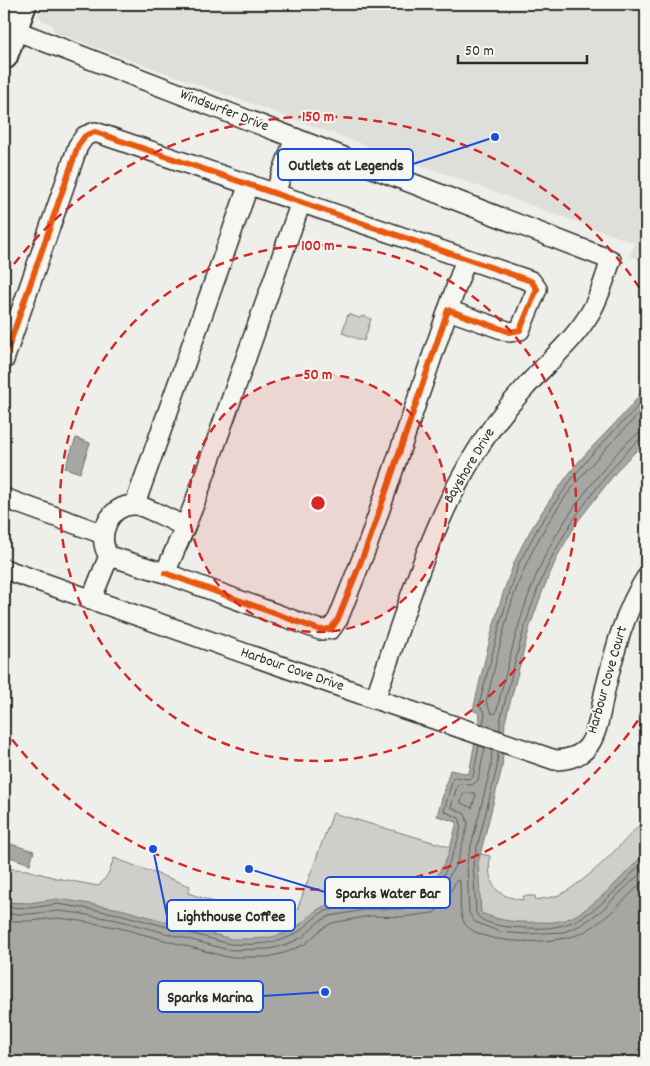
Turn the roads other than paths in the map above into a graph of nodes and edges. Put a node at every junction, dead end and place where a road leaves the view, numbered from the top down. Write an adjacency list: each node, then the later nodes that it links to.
1 (23, 4): 2 (street)
2 (8, 28): 3 (street); 4 (street, Windsurfer Drive)
3 (4, 56)
4 (295, 138): 6 (street); 9 (street, Windsurfer Drive)
5 (249, 184): 6 (street); 11 (street); 13 (street)
6 (275, 193): 7 (street)
7 (301, 202): 8 (street); 14 (street)
8 (466, 259): 10 (street); 10 (street)
9 (612, 260): 21 (street, Bayshore Drive)
10 (448, 310): 18 (street)
11 (4, 360)
12 (4, 498): 15 (street)
13 (135, 504): 14 (street); 15 (street)
14 (185, 527): 18 (street)
15 (103, 534): 16 (street)
16 (109, 556): 18 (street); 20 (street)
17 (4, 569): 20 (street, Harbour Cove Drive)
18 (165, 573)
19 (646, 578): 22 (street, Harbour Cove Court)
20 (92, 600): 21 (street, Harbour Cove Drive)
21 (375, 699): 22 (street, Harbour Cove Drive)
22 (580, 754)

